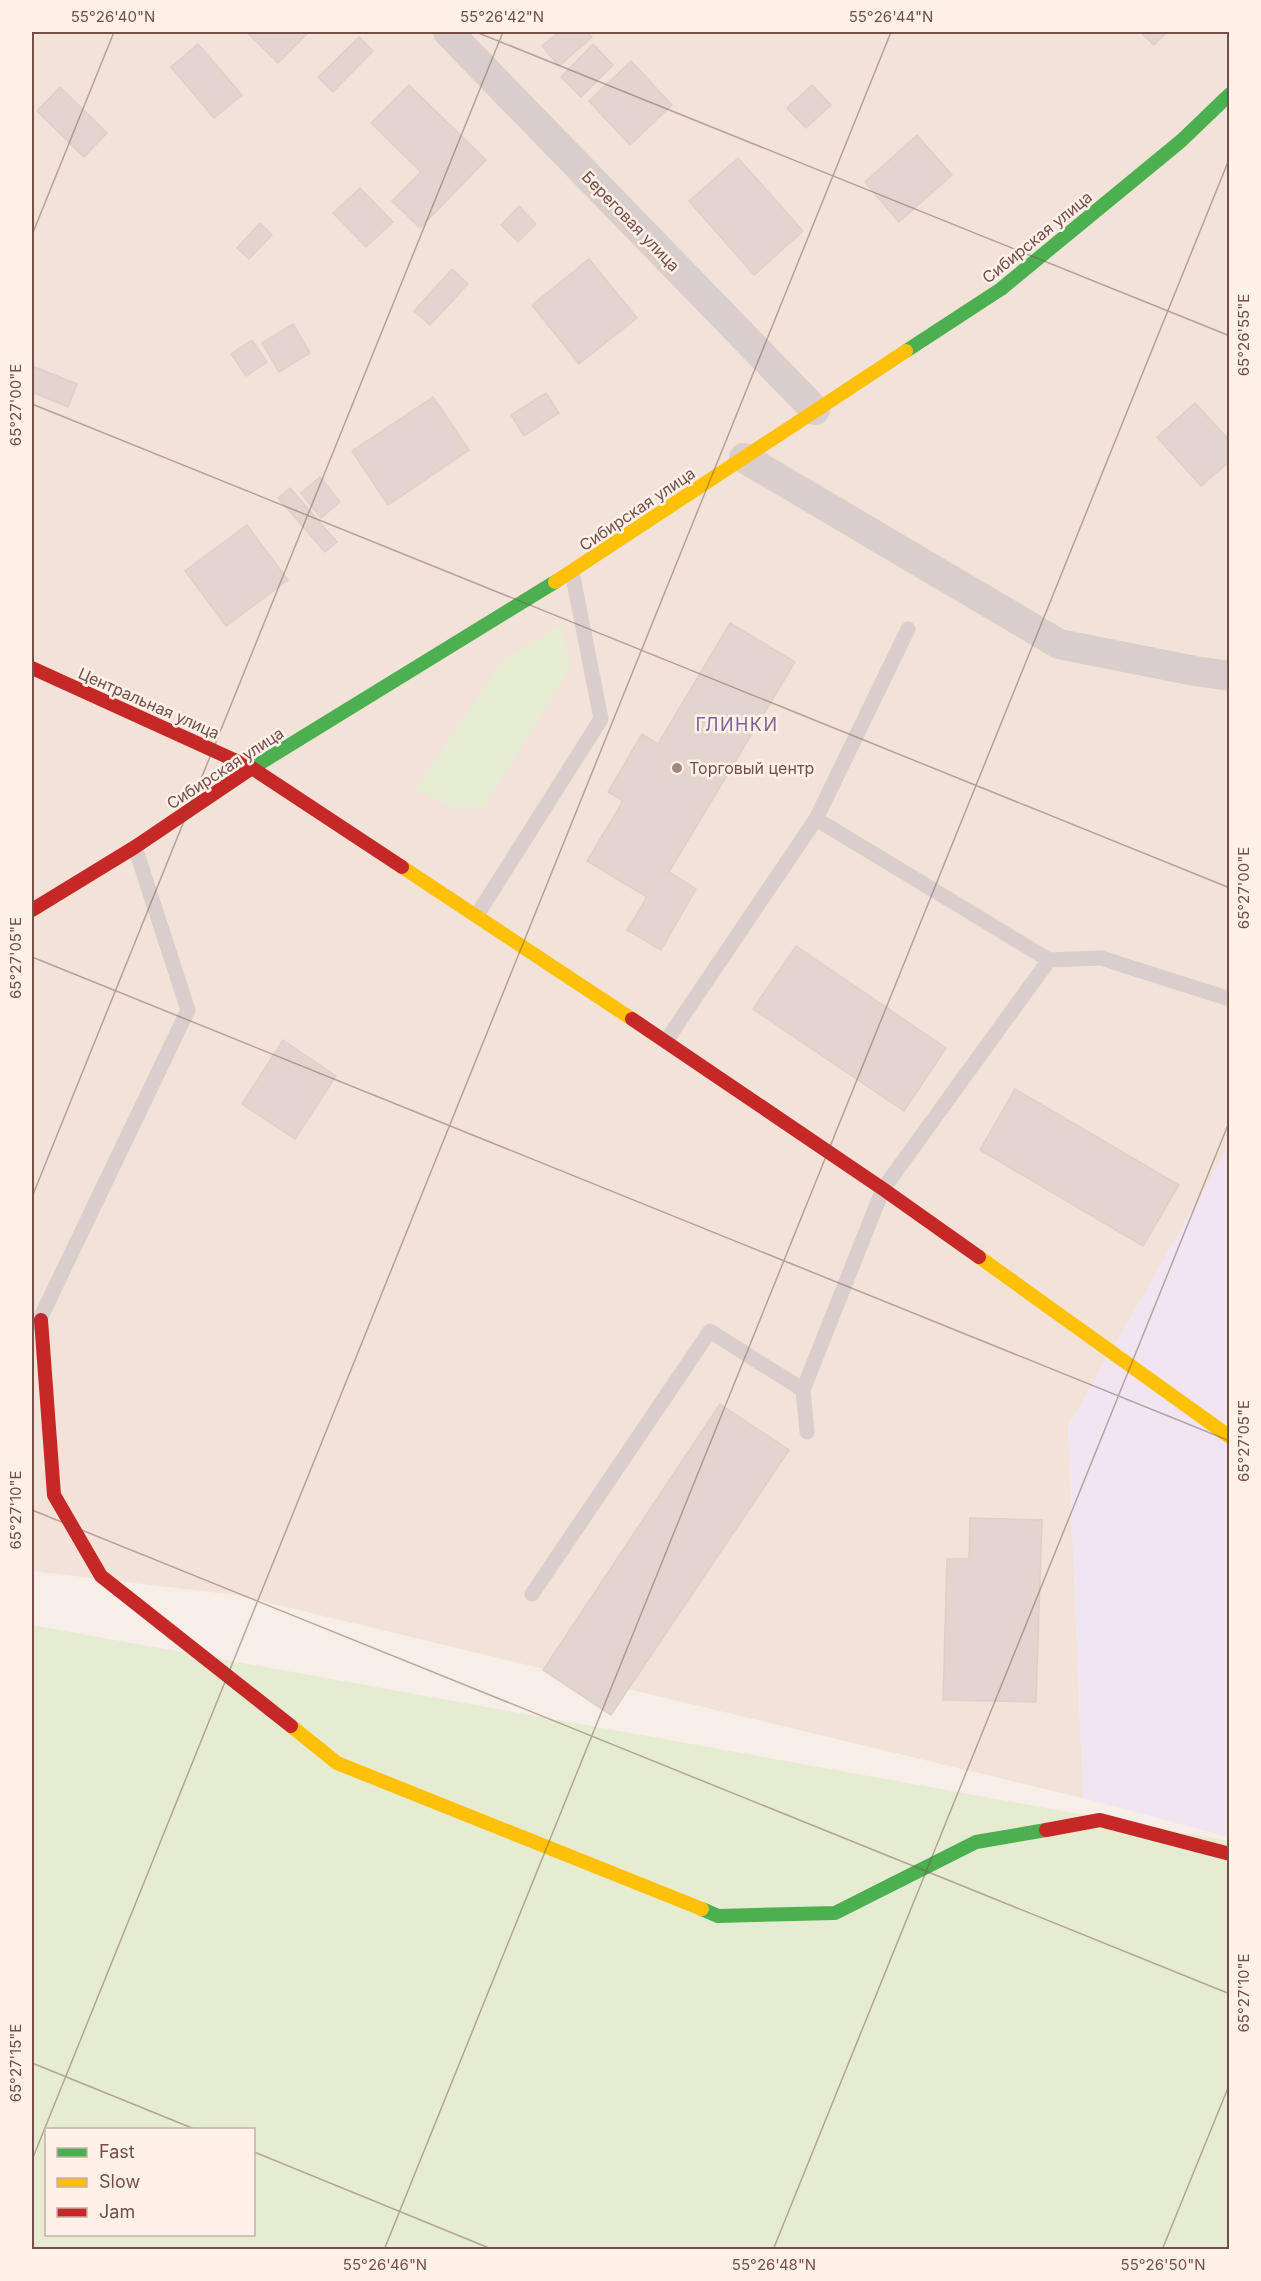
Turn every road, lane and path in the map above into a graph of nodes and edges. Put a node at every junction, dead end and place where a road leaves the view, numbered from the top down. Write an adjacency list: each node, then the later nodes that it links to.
1 (448, 32): 3 (street, Береговая улица)
2 (1230, 94): 3 (street, Сибирская улица)
3 (815, 410): 4 (street, Сибирская улица)
4 (744, 458): 5 (street, Сибирская улица); 8 (street)
5 (572, 572): 9 (street, Сибирская улица); 13 (lane)
6 (908, 629): 10 (lane)
7 (32, 669): 9 (street, Центральная улица)
8 (1230, 676)
9 (252, 768): 11 (street, Сибирская улица); 13 (street, Центральная улица)
10 (816, 819): 14 (lane); 16 (lane)
11 (135, 847): 12 (street, Сибирская улица); 18 (lane)
12 (32, 910)
13 (477, 915): 16 (street, Центральная улица)
14 (1050, 960): 15 (lane); 17 (lane)
15 (1230, 999)
16 (666, 1041): 17 (street, Центральная улица)
17 (883, 1190): 21 (lane); 23 (street, Центральная улица)
18 (41, 1320): 19 (lane); 20 (lane); 25 (street)
19 (32, 1333)
20 (32, 1370)
21 (803, 1390): 22 (lane); 24 (lane)
22 (807, 1432)
23 (1230, 1437)
24 (532, 1594)
25 (1230, 1854)

